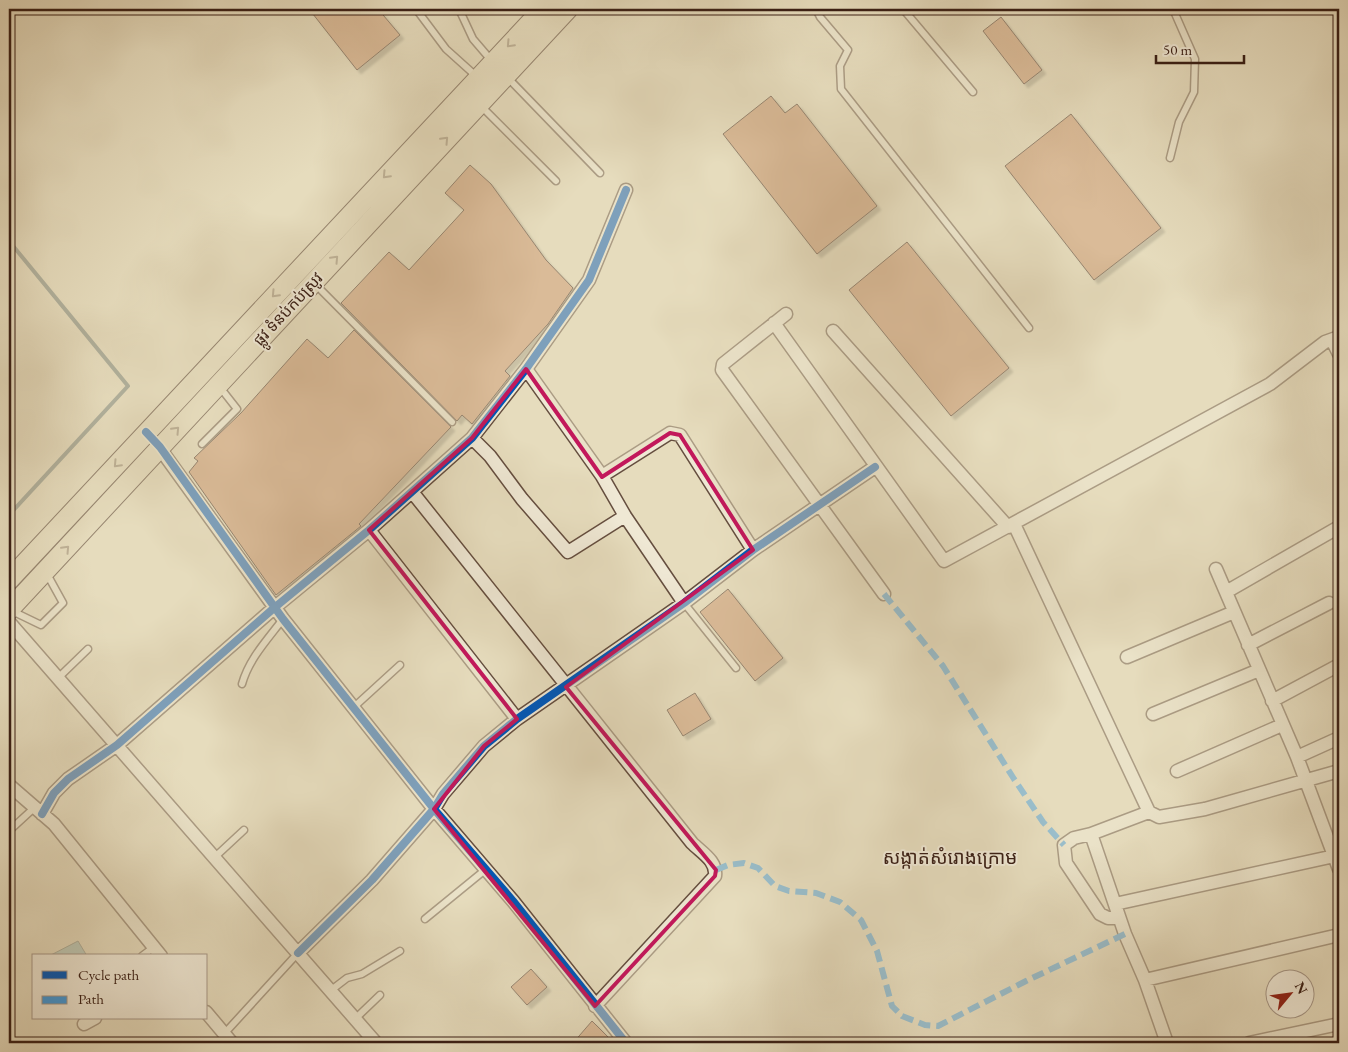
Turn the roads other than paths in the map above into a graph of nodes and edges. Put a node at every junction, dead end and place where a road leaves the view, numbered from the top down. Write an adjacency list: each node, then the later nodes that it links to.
1 (416, 9): 9 (lane)
2 (459, 9): 8 (lane)
3 (568, 9): 8 (main road, ផ្លូវ ទំនប់កប់ស្រូវ)
4 (816, 9): 19 (lane)
5 (903, 9): 10 (lane)
6 (1173, 9): 12 (lane)
7 (536, 12): 8 (main road, ផ្លូវ ទំនប់កប់ស្រូវ, one-way to 8)
8 (499, 69): 9 (main road, ផ្លូវ ទំនប់កប់ស្រូវ); 11 (main road, ផ្លូវ ទំនប់កប់ស្រូវ); 13 (lane)
9 (478, 78): 26 (main road, ផ្លូវ ទំនប់កប់ស្រូវ, one-way to 26)
10 (973, 92)
11 (479, 104): 14 (lane); 16 (main road, ផ្លូវ ទំនប់កប់ស្រូវ, one-way to 11)
12 (1170, 158)
13 (600, 173)
14 (556, 181)
15 (626, 190): 23 (street)
16 (313, 282): 24 (main road, ផ្លូវ ទំនប់កប់ស្រូវ); 25 (lane)
17 (786, 314): 18 (street)
18 (774, 323): 30 (street); 33 (street)
19 (1029, 328)
20 (833, 331): 35 (street)
21 (1335, 338): 22 (street); 35 (street)
22 (1339, 354)
23 (526, 369): 27 (street); 31 (street)
24 (218, 385): 28 (lane); 29 (main road, ផ្លូវ ទំនប់កប់ស្រូវ, one-way to 24)
25 (452, 422)
26 (146, 432): 29 (street); 41 (main road, ផ្លូវ ទំនប់កប់ស្រូវ, one-way to 41)
27 (472, 438): 32 (street); 34 (street)
28 (202, 444)
29 (160, 447): 40 (main road, ផ្លូវ ទំនប់កប់ស្រូវ, one-way to 29); 46 (street)
30 (875, 467): 33 (street); 35 (street)
31 (602, 476): 34 (street); 38 (street)
32 (413, 493): 36 (street); 60 (street)
33 (820, 506): 38 (street); 43 (street)
34 (625, 516): 44 (street)
35 (1011, 525): 75 (street)
36 (369, 530): 46 (street); 64 (street)
37 (1338, 531): 42 (street)
38 (754, 550): 44 (street)
39 (1216, 569): 42 (street)
40 (46, 570): 47 (main road, ផ្លូវ ទំនប់កប់ស្រូវ); 47 (lane)
41 (9, 580)
42 (1226, 592): 48 (street)
43 (884, 594)
44 (684, 602): 56 (lane); 60 (street)
45 (1329, 603): 51 (street)
46 (274, 608): 49 (street); 67 (street)
47 (9, 610)
48 (1234, 612): 51 (street); 53 (street)
49 (283, 619): 59 (lane); 62 (street)
50 (9, 622): 58 (street)
51 (1248, 646): 57 (street)
52 (88, 649): 58 (lane)
53 (1127, 657)
54 (400, 665): 62 (lane)
55 (1339, 665): 61 (street)
56 (736, 668)
57 (1259, 670): 61 (street); 63 (street)
58 (57, 679): 67 (street)
59 (242, 684)
60 (566, 686): 64 (street); 93 (street)
61 (1272, 701): 65 (street)
62 (354, 707): 73 (street)
63 (1152, 714)
64 (517, 719): 73 (street)
65 (1282, 725): 68 (street); 69 (street)
66 (1339, 738): 68 (street)
67 (117, 746): 74 (street); 80 (street)
68 (1297, 757): 71 (street)
69 (1177, 771)
70 (1339, 771): 71 (street)
71 (1306, 780): 75 (street); 79 (street)
72 (9, 785): 74 (street)
73 (434, 809): 82 (street); 89 (street)
74 (38, 811): 77 (lane); 87 (street)
75 (1149, 812): 78 (street)
76 (244, 830): 80 (lane)
77 (9, 831)
78 (1091, 834): 83 (street); 84 (street)
79 (1337, 855): 81 (street); 83 (street)
80 (216, 856): 89 (street)
81 (1339, 869)
82 (485, 870): 85 (lane); 93 (street)
83 (1115, 904): 84 (street)
84 (1119, 918): 90 (street)
85 (425, 919)
86 (1339, 935): 90 (street)
87 (157, 951)
88 (400, 951): 91 (lane)
89 (298, 953): 91 (street); 97 (lane)
90 (1145, 980): 100 (street)
91 (330, 991): 95 (street)
92 (380, 995): 95 (lane)
93 (595, 1006): 99 (street)
94 (208, 1014): 97 (street)
95 (354, 1019): 98 (street)
96 (1339, 1024): 101 (street)
97 (228, 1038)
98 (376, 1043)
99 (626, 1043)
100 (1168, 1043)
101 (1249, 1043)

